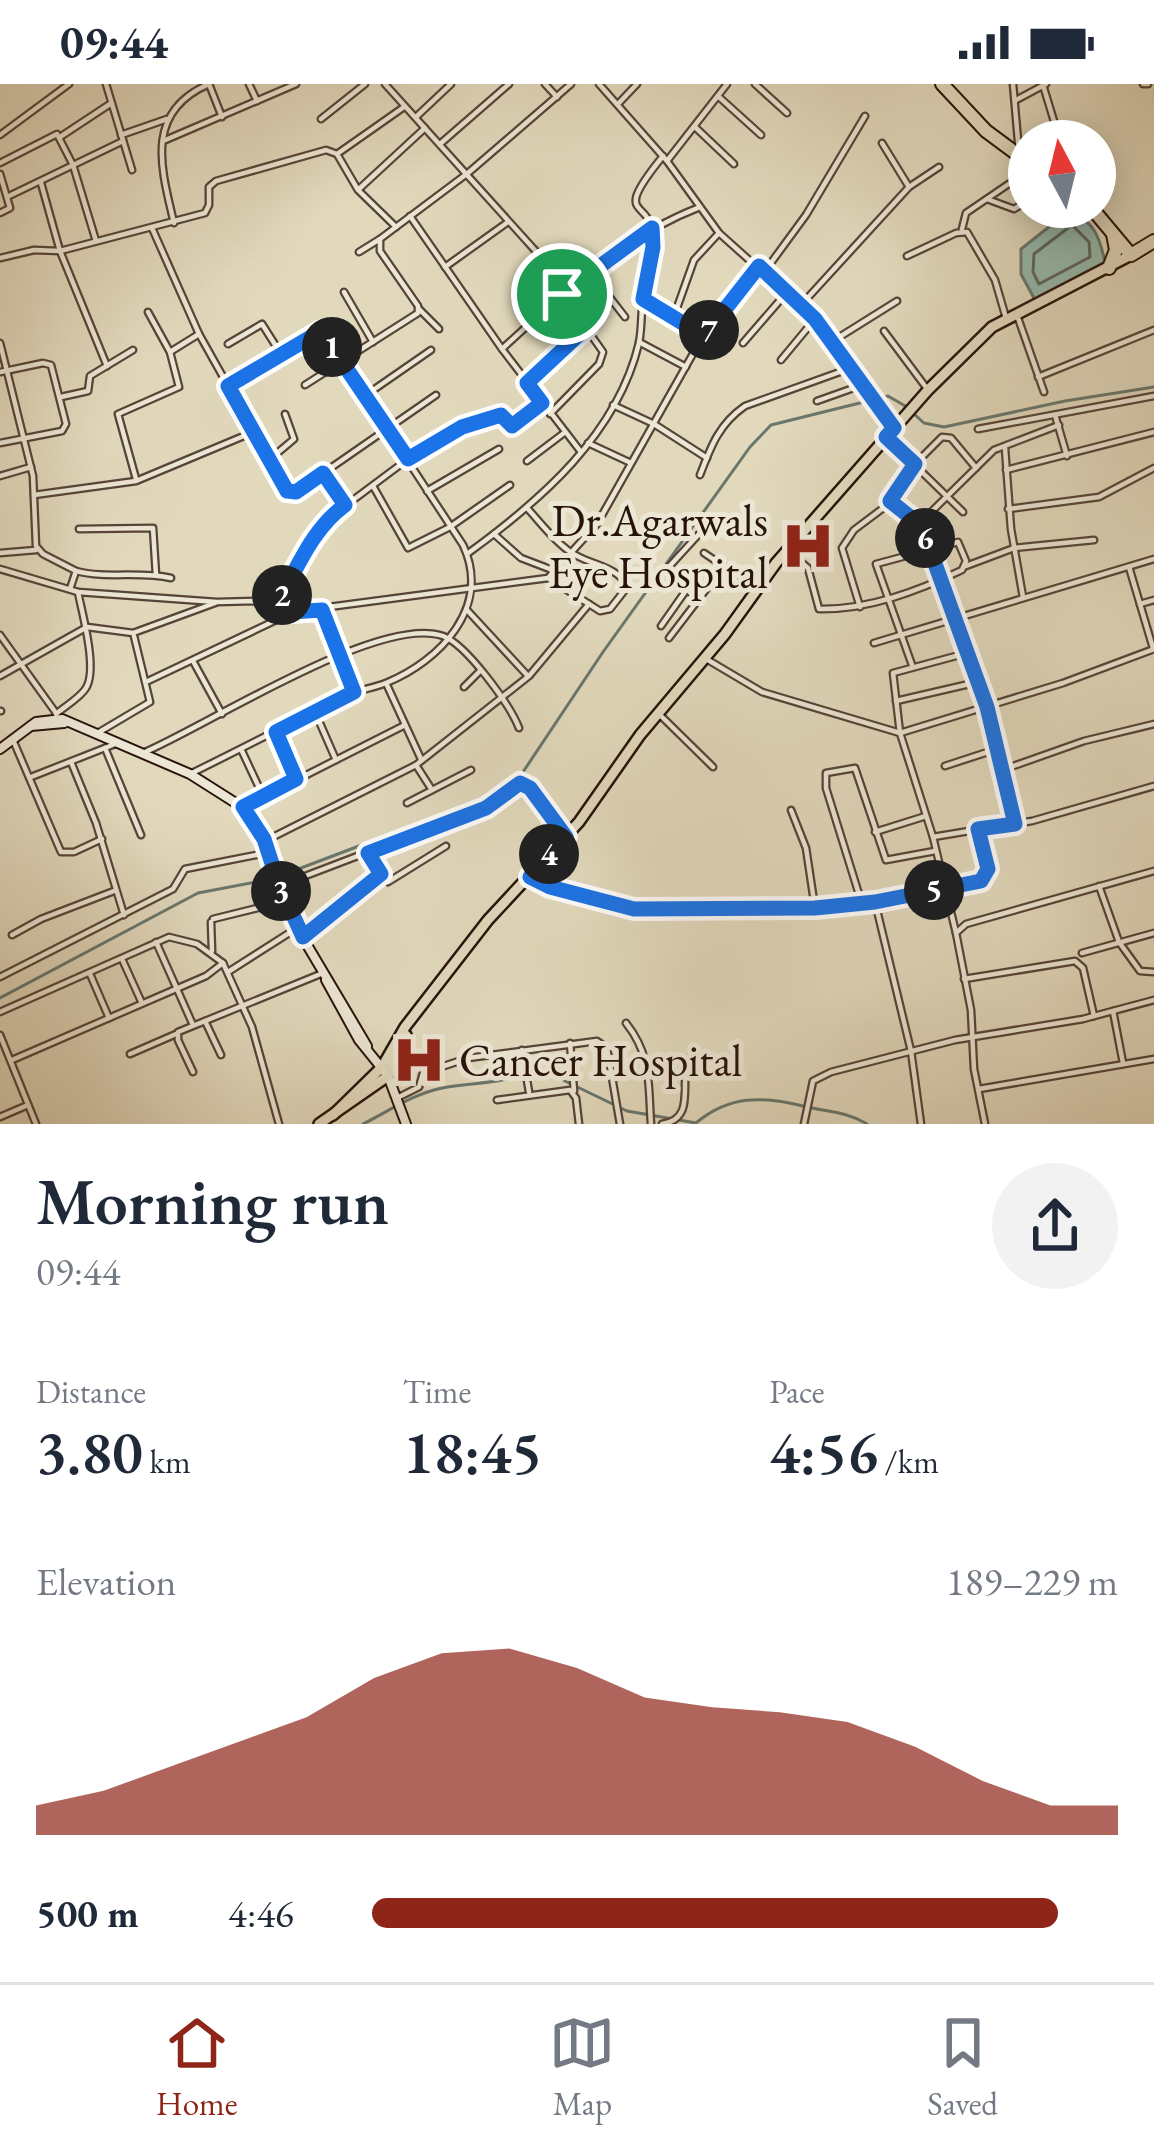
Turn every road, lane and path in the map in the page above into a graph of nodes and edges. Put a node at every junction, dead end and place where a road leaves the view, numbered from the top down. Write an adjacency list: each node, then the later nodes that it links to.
1 (69, 84): 36 (street)
2 (106, 84): 23 (street)
3 (209, 84): 28 (street); 30 (street)
4 (249, 84): 22 (street)
5 (296, 84): 22 (street)
6 (365, 84): 31 (street)
7 (385, 84): 25 (street)
8 (452, 84): 29 (street)
9 (509, 84): 42 (street)
10 (545, 84): 19 (street)
11 (571, 84): 19 (street)
12 (599, 84): 24 (street)
13 (637, 84): 24 (street)
14 (728, 84): 20 (street)
15 (755, 84): 26 (street)
16 (942, 84): 43 (highway)
17 (1012, 84): 21 (street)
18 (1045, 85): 21 (street); 33 (street)
19 (557, 97): 51 (street)
20 (719, 97): 34 (street); 37 (street)
21 (1016, 100): 32 (street)
22 (257, 101): 28 (street)
23 (111, 103): 38 (street); 39 (street)
24 (618, 104): 45 (street)
25 (404, 107): 29 (street); 44 (street)
26 (787, 113)
27 (865, 116): 80 (street)
28 (222, 117): 40 (street)
29 (416, 118): 35 (street)
30 (168, 119): 39 (street); 40 (street)
31 (321, 119)
32 (1019, 120)
33 (1054, 120)
34 (695, 127): 45 (street); 47 (street)
35 (425, 128): 42 (street); 56 (street)
36 (0, 135)
37 (761, 135)
38 (60, 137): 46 (street); 48 (street)
39 (122, 138): 48 (street); 50 (street)
40 (163, 141): 64 (street)
41 (882, 143): 55 (street)
42 (440, 144): 51 (street)
43 (1008, 148)
44 (337, 154): 56 (street); 64 (street)
45 (665, 159): 59 (street); 67 (street)
46 (0, 163)
47 (734, 164)
48 (74, 165): 54 (street); 73 (street)
49 (938, 167): 55 (street)
50 (132, 170)
51 (468, 173): 62 (street); 63 (street)
52 (0, 175): 57 (street)
53 (1008, 179): 58 (street)
54 (40, 183): 57 (street); 75 (street)
55 (909, 188): 88 (street)
56 (358, 190): 65 (street)
57 (9, 196): 61 (street)
58 (987, 199): 60 (street); 69 (street)
59 (700, 207): 67 (street); 71 (street)
60 (1008, 208)
61 (0, 213)
62 (410, 216): 65 (street); 79 (street)
63 (508, 222): 79 (street); 83 (street)
64 (174, 224): 66 (street)
65 (396, 226): 72 (street)
66 (152, 228): 73 (street); 99 (street)
67 (652, 228): 82 (street); 86 (street)
68 (1111, 228): 70 (highway)
69 (962, 232): 77 (street); 91 (street)
70 (1115, 232): 74 (highway); 74 (highway); 81 (highway)
71 (719, 233): 80 (street); 93 (street)
72 (380, 239): 76 (street); 89 (street)
73 (96, 241): 75 (street)
74 (1142, 248): 81 (main road)
75 (60, 251): 78 (street); 114 (street)
76 (359, 252)
77 (908, 256)
78 (0, 258)
79 (445, 267): 107 (street)
80 (762, 268): 84 (street); 100 (street)
81 (1109, 268): 91 (main road)
82 (590, 272): 83 (street); 92 (street)
83 (565, 291): 95 (street); 107 (street)
84 (788, 291): 88 (street); 105 (street)
85 (344, 292): 101 (street)
86 (643, 299): 93 (street); 103 (street)
87 (897, 302): 102 (street)
88 (802, 304): 94 (street)
89 (419, 309): 96 (street); 101 (street)
90 (148, 312): 110 (street)
91 (1011, 316): 118 (street); 123 (main road)
92 (625, 317)
93 (674, 319): 100 (street)
94 (815, 319): 102 (street); 112 (street)
95 (587, 327): 119 (street); 133 (street)
96 (440, 329)
97 (1154, 330): 118 (street)
98 (884, 332): 123 (street)
99 (199, 334): 110 (street); 122 (street)
100 (704, 336): 115 (street)
101 (373, 341): 113 (street)
102 (832, 341): 116 (street)
103 (639, 342): 115 (street); 131 (street)
104 (0, 343): 117 (street)
105 (743, 343)
106 (228, 344): 111 (street)
107 (502, 349): 119 (street)
108 (133, 350): 114 (street)
109 (430, 350): 126 (street)
110 (170, 352): 165 (street)
111 (281, 354): 113 (street); 122 (street)
112 (781, 360)
113 (341, 361): 120 (street); 126 (street)
114 (106, 366): 128 (street)
115 (686, 367): 136 (street)
116 (851, 368): 121 (street); 152 (street)
117 (3, 371): 128 (street); 145 (street)
118 (1038, 377): 124 (street)
119 (527, 383): 130 (street)
120 (305, 385)
121 (862, 385): 129 (street); 142 (street)
122 (228, 386): 141 (street)
123 (928, 390): 142 (main road)
124 (1043, 392)
125 (436, 395): 138 (street)
126 (365, 396): 138 (street)
127 (1154, 396): 134 (street)
128 (61, 397): 139 (street)
129 (817, 401)
130 (542, 403): 133 (street); 153 (street)
131 (613, 405): 136 (street); 147 (street)
132 (285, 414): 154 (street)
133 (550, 414): 144 (street)
134 (1055, 415): 137 (street); 140 (street)
135 (74, 424): 139 (street)
136 (653, 424): 152 (street); 156 (street)
137 (1059, 425): 148 (street); 151 (street)
138 (386, 427): 153 (street); 162 (street)
139 (66, 428): 145 (street)
140 (978, 429)
141 (254, 432): 154 (street); 165 (street)
142 (890, 432): 157 (street); 185 (main road)
143 (1154, 432): 151 (street)
144 (564, 433): 150 (street); 155 (street)
145 (27, 440): 146 (street); 158 (street)
146 (0, 443)
147 (588, 443): 150 (street); 156 (street)
148 (1005, 447): 159 (street); 161 (street)
149 (500, 449): 168 (street)
150 (581, 452): 173 (street)
151 (1066, 456): 161 (street)
152 (707, 458): 163 (street)
153 (408, 459): 167 (street); 168 (street)
154 (269, 460): 162 (street)
155 (527, 461)
156 (631, 464): 189 (street)
157 (915, 464): 159 (street); 170 (street); 171 (street)
158 (32, 467): 164 (street); 169 (street)
159 (976, 468): 170 (street)
160 (1154, 468): 174 (street)
161 (1006, 470): 174 (street)
162 (323, 473): 172 (street)
163 (700, 475)
164 (0, 476)
165 (136, 481): 169 (street)
166 (510, 485): 177 (street)
167 (373, 486): 172 (street); 177 (street)
168 (428, 491): 177 (street)
169 (34, 495): 184 (street)
170 (944, 497): 175 (street); 176 (street)
171 (890, 501): 176 (street); 213 (street)
172 (345, 505): 212 (street)
173 (526, 507): 179 (street); 189 (street)
174 (1008, 509): 183 (street)
175 (963, 512)
176 (919, 524): 182 (street)
177 (450, 527): 188 (street)
178 (79, 529): 197 (street)
179 (494, 534): 188 (street); 196 (street)
180 (699, 534): 203 (street)
181 (1094, 540): 183 (street)
182 (929, 548): 192 (street); 200 (street); 206 (street)
183 (1014, 548): 192 (street); 205 (street)
184 (38, 550): 186 (street); 195 (street)
185 (788, 550): 202 (main road); 213 (street)
186 (0, 553)
187 (704, 553): 191 (street)
188 (467, 554): 201 (street)
189 (572, 554): 196 (street); 210 (street)
190 (1154, 559): 193 (street)
191 (724, 566): 202 (street); 207 (street)
192 (966, 566): 200 (street)
193 (1129, 567): 205 (street); 211 (street)
194 (0, 569): 204 (street)
195 (76, 571): 197 (street); 204 (street)
196 (556, 571): 199 (street)
197 (156, 575): 198 (street)
198 (171, 578)
199 (548, 578): 201 (street); 210 (street)
200 (940, 580): 206 (street); 217 (street)
201 (472, 585): 214 (street); 215 (street)
202 (756, 588): 229 (main road)
203 (687, 589): 207 (street); 218 (street)
204 (74, 590): 209 (street); 219 (street)
205 (1023, 597): 217 (street)
206 (886, 599): 213 (street); 222 (street)
207 (698, 600): 224 (street)
208 (1154, 600): 211 (street)
209 (217, 602): 212 (street); 220 (street)
210 (589, 604): 235 (street)
211 (1140, 604): 226 (street)
212 (275, 607): 216 (street)
213 (860, 607)
214 (322, 610): 216 (street); 228 (street)
215 (466, 610): 223 (street); 235 (street)
216 (291, 612): 230 (street)
217 (954, 622): 222 (street); 227 (street)
218 (661, 626)
219 (87, 627): 220 (street); 232 (street); 247 (street)
220 (133, 633): 236 (street)
221 (0, 635): 232 (street)
222 (900, 635): 225 (street); 231 (street)
223 (449, 638): 228 (street); 233 (street); 238 (street)
224 (669, 638)
225 (874, 643)
226 (1154, 649): 243 (street)
227 (967, 653): 231 (street); 237 (street)
228 (338, 654): 240 (street); 246 (street)
229 (705, 658): 245 (main road); 254 (street)
230 (193, 662): 236 (street); 246 (street)
231 (911, 665): 242 (street)
232 (21, 667): 234 (street); 247 (street)
233 (479, 672): 239 (street); 241 (street)
234 (0, 676)
235 (529, 676): 241 (street)
236 (148, 681): 255 (street)
237 (978, 682): 242 (street); 243 (street)
238 (386, 683): 240 (street); 250 (street)
239 (464, 687)
240 (354, 692): 244 (street)
241 (502, 697): 252 (street); 265 (street)
242 (896, 701): 254 (street)
243 (987, 707): 254 (street); 261 (street)
244 (315, 712): 253 (street); 263 (street)
245 (658, 713): 267 (street); 284 (main road)
246 (223, 715): 262 (street)
247 (55, 716): 248 (main road); 251 (main road)
248 (67, 722): 251 (main road); 255 (main road)
249 (1154, 724): 269 (street)
250 (405, 725): 263 (street); 265 (street)
251 (29, 726): 256 (main road)
252 (519, 728)
253 (276, 732): 260 (street); 272 (street)
254 (900, 733): 279 (street)
255 (96, 734): 257 (main road)
256 (14, 740): 259 (main road); 271 (street)
257 (118, 743): 258 (street); 262 (main road)
258 (105, 748): 264 (street); 283 (street)
259 (0, 749)
260 (242, 749): 270 (street); 275 (street)
261 (997, 749): 266 (street); 269 (street)
262 (140, 754): 270 (main road)
263 (336, 760): 272 (street)
264 (71, 762): 271 (street); 286 (street)
265 (418, 762): 274 (street); 287 (street)
266 (945, 766)
267 (713, 767)
268 (471, 770): 274 (street)
269 (1002, 770): 280 (street)
270 (190, 774): 277 (main road)
271 (31, 777): 286 (street)
272 (296, 779): 275 (street)
273 (1154, 785): 280 (street)
274 (433, 790): 276 (street)
275 (263, 796): 277 (street)
276 (407, 803)
277 (244, 808): 287 (main road)
278 (790, 810): 302 (street)
279 (926, 816): 282 (street); 285 (street)
280 (1015, 824): 281 (street)
281 (978, 829): 285 (street); 297 (street)
282 (875, 832): 289 (street); 301 (street)
283 (141, 835)
284 (566, 837): 291 (street); 294 (main road)
285 (933, 837): 289 (street)
286 (102, 839): 298 (street)
287 (264, 840): 290 (main road)
288 (446, 846): 293 (street)
289 (935, 851): 297 (street)
290 (268, 853): 295 (main road); 303 (street)
291 (368, 853): 293 (street); 295 (street)
292 (1154, 872): 296 (street)
293 (381, 874): 304 (street)
294 (530, 877): 302 (street); 345 (main road)
295 (278, 884): 299 (main road)
296 (1099, 886): 305 (street); 308 (street)
297 (943, 888): 300 (street); 305 (street)
298 (114, 891): 303 (street); 307 (street)
299 (286, 901): 304 (main road); 310 (street)
300 (875, 902): 301 (street); 338 (street)
301 (862, 904): 302 (street)
302 (815, 908)
303 (124, 916): 319 (street)
304 (300, 933): 311 (main road); 315 (street)
305 (956, 933): 320 (street)
306 (1154, 933): 308 (street)
307 (12, 934)
308 (1120, 942): 312 (street); 316 (street)
309 (157, 943): 310 (street); 313 (street); 321 (street)
310 (212, 951): 314 (street)
311 (312, 951): 317 (main road); 336 (main road)
312 (1082, 953)
313 (122, 959): 318 (street); 323 (street)
314 (224, 963): 315 (street); 321 (street)
315 (228, 972): 324 (street)
316 (1154, 972)
317 (322, 973): 324 (street); 336 (main road)
318 (90, 974): 326 (street); 328 (street)
319 (0, 977)
320 (964, 979): 327 (street); 334 (street)
321 (177, 987): 323 (street); 331 (street)
322 (1154, 1000): 325 (street)
323 (141, 1001): 328 (street)
324 (239, 1004): 329 (street); 357 (street)
325 (1113, 1011): 327 (street); 344 (street)
326 (0, 1012)
327 (1094, 1016): 334 (street)
328 (109, 1018): 343 (street)
329 (205, 1021): 331 (street); 340 (street)
330 (626, 1023): 362 (street)
331 (193, 1025): 332 (street)
332 (176, 1034): 339 (street); 346 (street)
333 (0, 1035): 343 (street)
334 (972, 1037): 338 (street); 347 (street)
335 (570, 1043): 337 (street); 348 (street); 361 (street)
336 (367, 1046): 345 (main road)
337 (522, 1050): 349 (street); 351 (street)
338 (911, 1051): 354 (street); 364 (street)
339 (130, 1054)
340 (221, 1055)
341 (688, 1058): 355 (street)
342 (1154, 1059): 344 (street)
343 (12, 1060): 352 (street)
344 (1123, 1064): 347 (street)
345 (385, 1071): 351 (main road); 358 (main road)
346 (193, 1072)
347 (979, 1089): 365 (street)
348 (574, 1092): 349 (street); 360 (street)
349 (529, 1094): 350 (street)
350 (497, 1100)
351 (399, 1103): 359 (main road)
352 (29, 1105): 353 (street); 356 (street)
353 (0, 1117)
354 (804, 1120)
355 (674, 1122): 363 (street)
356 (36, 1124)
357 (279, 1124)
358 (319, 1124)
359 (406, 1124)
360 (579, 1124)
361 (620, 1124)
362 (651, 1124)
363 (662, 1124)
364 (921, 1124)
365 (985, 1124)

